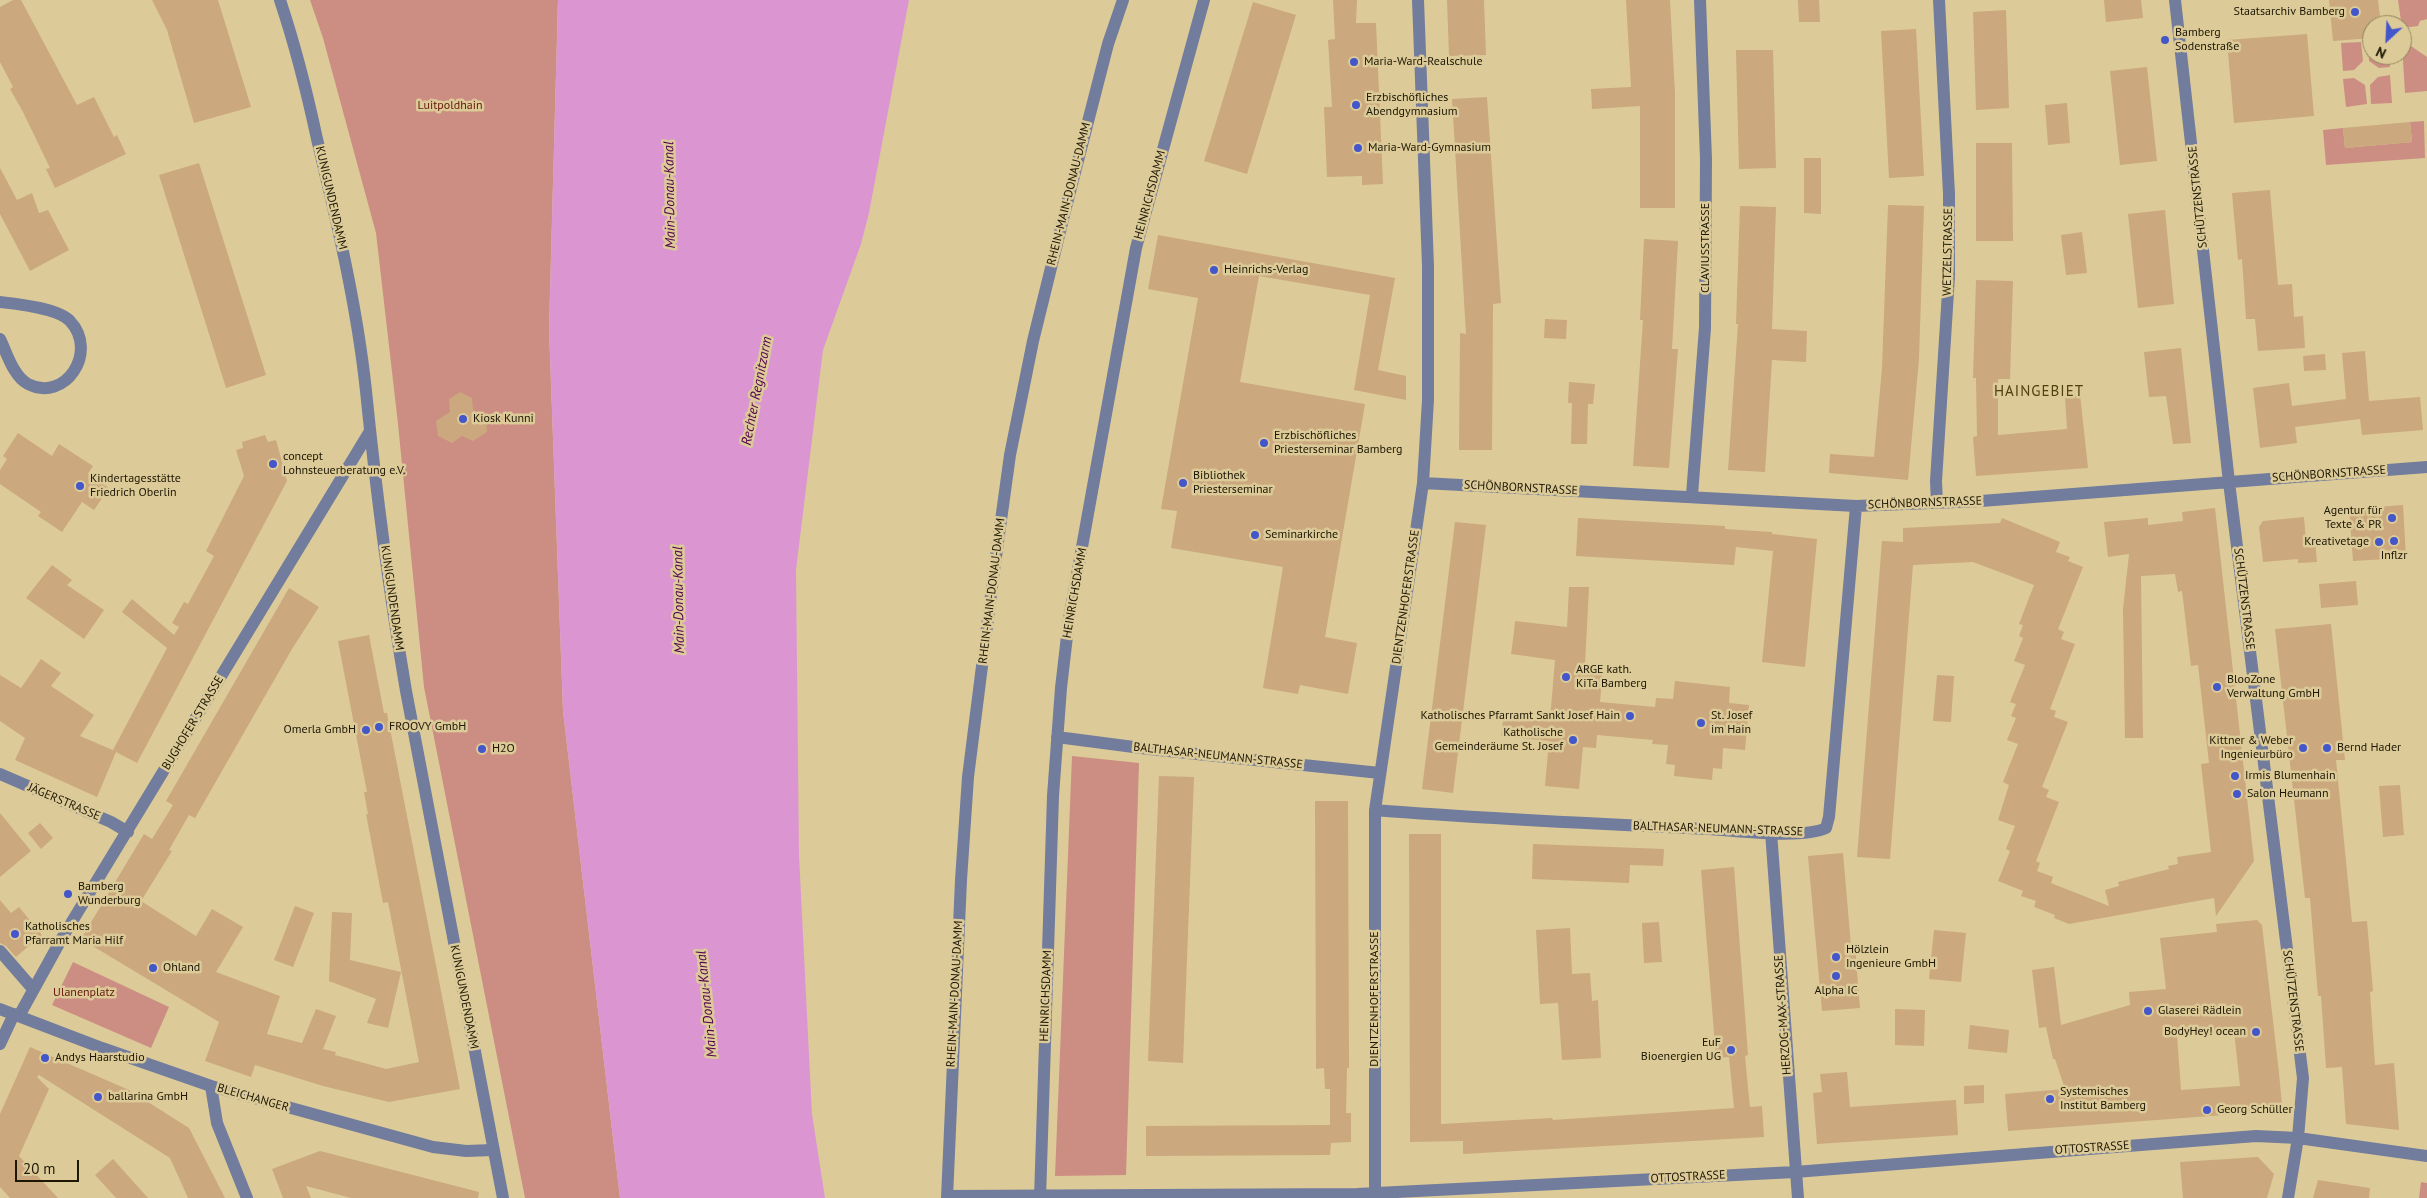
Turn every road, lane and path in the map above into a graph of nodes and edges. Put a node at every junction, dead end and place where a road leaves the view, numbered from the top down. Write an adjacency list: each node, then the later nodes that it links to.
1 (280, 0): 10 (street, KUNIGUNDENDAMM)
2 (1123, 0): 35 (street, RHEIN-MAIN-DONAU-DAMM)
3 (1204, 0): 17 (street, HEINRICHSDAMM)
4 (1418, 0): 13 (street, DIENTZENHOFERSTRASSE)
5 (1700, 0): 14 (street, CLAVIUSSTRASSE)
6 (1939, 0): 15 (street, WETZELSTRASSE)
7 (2175, 0): 12 (street, SCHÜTZENSTRASSE)
8 (0, 302): 9 (street)
9 (0, 339)
10 (370, 431): 21 (street, BUGHOFER STRASSE); 30 (street, KUNIGUNDENDAMM)
11 (2427, 467): 12 (street, SCHÖNBORNSTRASSE)
12 (2229, 482): 15 (street, SCHÖNBORNSTRASSE); 29 (street, SCHÜTZENSTRASSE)
13 (1423, 483): 14 (street, SCHÖNBORNSTRASSE); 18 (street, DIENTZENHOFERSTRASSE)
14 (1692, 495): 16 (street, SCHÖNBORNSTRASSE)
15 (1937, 504): 16 (street, SCHÖNBORNSTRASSE)
16 (1856, 506): 22 (street, BALTHASAR-NEUMANN-STRASSE)
17 (1056, 737): 18 (street, BALTHASAR-NEUMANN-STRASSE); 34 (street, HEINRICHSDAMM)
18 (1380, 773): 20 (street, DIENTZENHOFERSTRASSE)
19 (0, 774): 21 (street, JÄGERSTRASSE)
20 (1375, 810): 22 (street, BALTHASAR-NEUMANN-STRASSE); 33 (street, DIENTZENHOFERSTRASSE)
21 (128, 832): 24 (street, BUGHOFER STRASSE)
22 (1771, 832): 32 (street, HERZOG-MAX-STRASSE)
23 (0, 951): 24 (street)
24 (33, 989): 26 (street, BUGHOFER STRASSE)
25 (0, 1009): 26 (street, BLEICHANGER)
26 (16, 1015): 27 (street, BUGHOFER STRASSE); 28 (street, BLEICHANGER)
27 (0, 1044)
28 (211, 1086): 30 (street, BLEICHANGER); 36 (street)
29 (2298, 1138): 31 (street, OTTOSTRASSE); 32 (street, OTTOSTRASSE); 39 (street, SCHÜTZENSTRASSE)
30 (493, 1150): 37 (street, KUNIGUNDENDAMM)
31 (2427, 1156)
32 (1795, 1172): 33 (street, OTTOSTRASSE); 38 (street, HERZOG-MAX-STRASSE)
33 (1375, 1195): 34 (street, OTTOSTRASSE)
34 (1040, 1196): 35 (street, OTTOSTRASSE)
35 (948, 1197)
36 (247, 1198)
37 (503, 1198)
38 (1798, 1198)
39 (2288, 1198)

